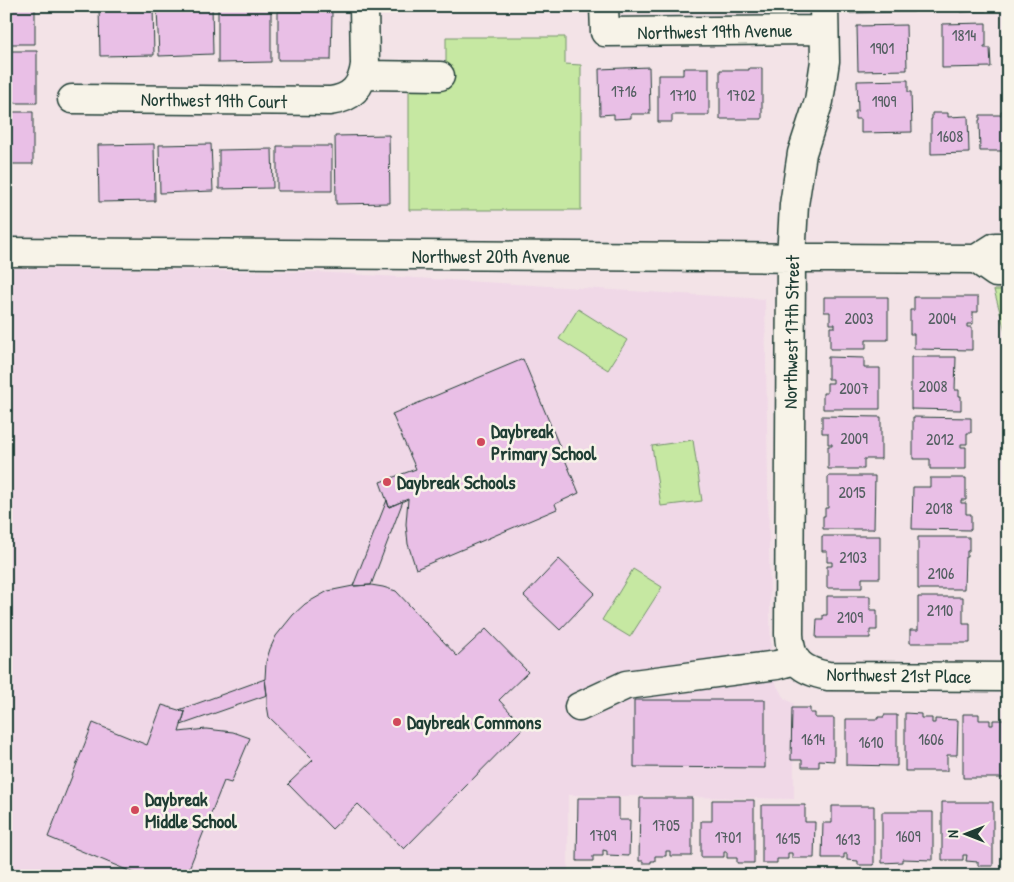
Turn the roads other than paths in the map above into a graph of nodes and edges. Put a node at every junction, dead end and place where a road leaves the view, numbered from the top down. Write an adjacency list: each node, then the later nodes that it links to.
1 (364, 6): 5 (street)
2 (824, 18): 3 (street, Northwest 19th Avenue); 9 (street, Northwest 17th Street)
3 (604, 19)
4 (440, 76): 5 (street)
5 (359, 83): 6 (street, Northwest 19th Court)
6 (72, 99)
7 (1008, 247): 10 (street, Northwest 20th Avenue)
8 (6, 252): 9 (street, Northwest 20th Avenue)
9 (791, 258): 10 (street, Northwest 20th Avenue); 12 (street, Northwest 17th Street)
10 (976, 259): 11 (street)
11 (1008, 273)
12 (795, 660): 13 (street, Northwest 21st Place); 14 (street)
13 (1008, 677)
14 (579, 707)

